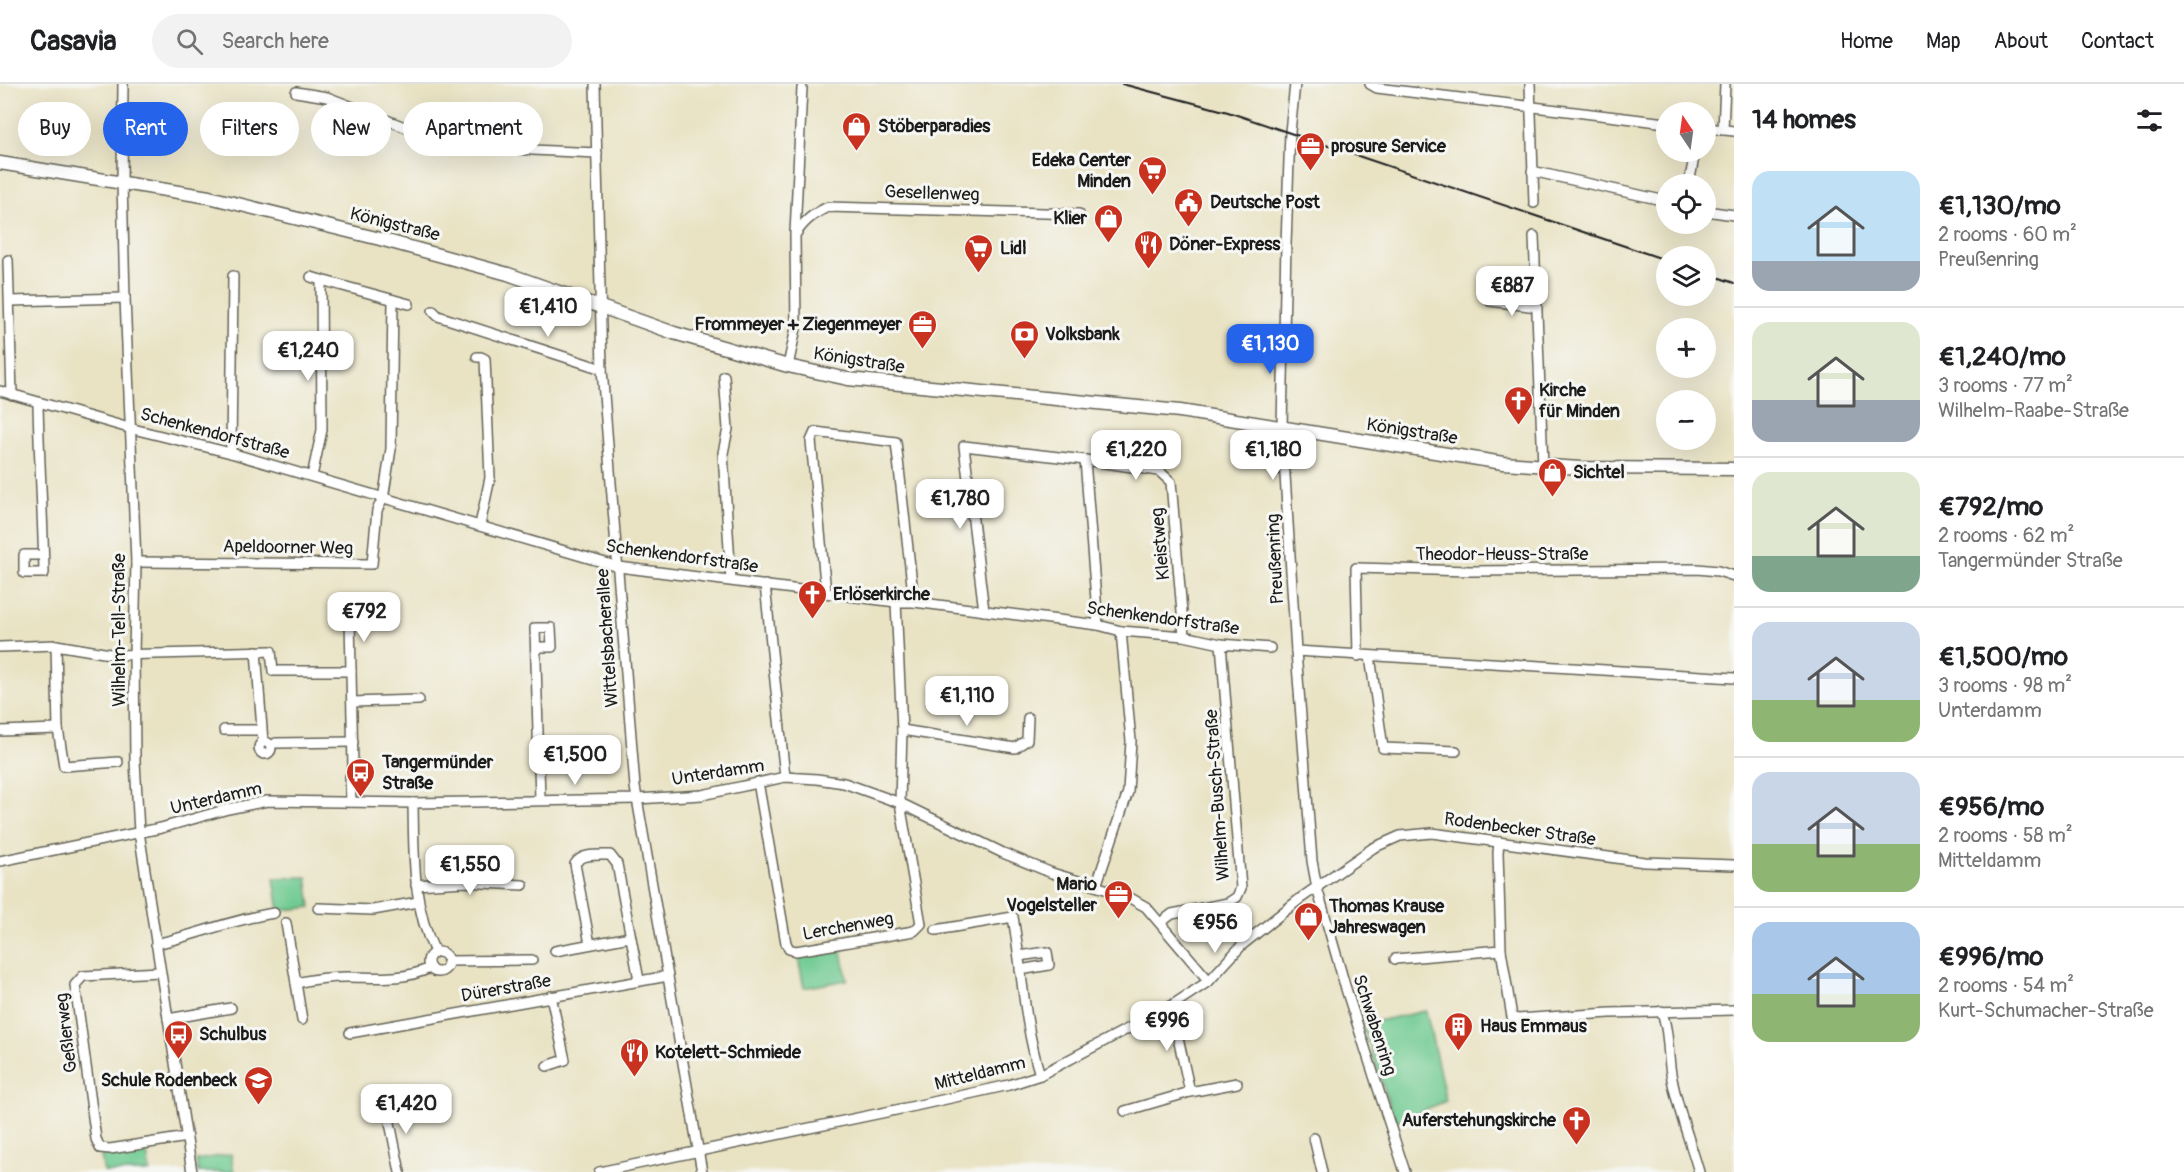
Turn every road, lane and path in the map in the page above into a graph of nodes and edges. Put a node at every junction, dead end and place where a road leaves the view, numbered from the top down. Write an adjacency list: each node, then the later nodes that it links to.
1 (123, 84): 17 (street, Wilhelm-Tell-Straße)
2 (595, 84): 14 (street, Wittelsbacherallee)
3 (1295, 84): 44 (street, Preußenring)
4 (1370, 84): 9 (street)
5 (1530, 84): 9 (street)
6 (1725, 84): 12 (street)
7 (802, 88): 23 (street)
8 (296, 93): 14 (street)
9 (1530, 106): 10 (street); 16 (street)
10 (1656, 122)
11 (1716, 129): 12 (street)
12 (1723, 130): 13 (street)
13 (1734, 131)
14 (597, 153): 35 (street, Wittelsbacherallee)
15 (0, 163): 17 (main road, Königstraße)
16 (1532, 171): 18 (street); 19 (street)
17 (122, 182): 29 (street, Wilhelm-Tell-Straße); 35 (main road, Königstraße)
18 (1656, 199)
19 (1534, 203)
20 (1716, 212): 22 (street)
21 (1079, 214): 23 (street, Gesellenweg)
22 (1734, 215)
23 (795, 235): 38 (street)
24 (1534, 236): 34 (street)
25 (8, 260): 31 (street)
26 (233, 276): 46 (street)
27 (311, 277): 28 (street)
28 (321, 280): 30 (street); 50 (street)
29 (125, 298): 31 (street); 45 (street, Wilhelm-Tell-Straße)
30 (393, 300): 33 (street); 51 (street)
31 (10, 301): 42 (street)
32 (1490, 301): 34 (street)
33 (409, 304)
34 (1537, 307): 48 (street)
35 (601, 308): 38 (main road, Königstraße); 39 (street, Wittelsbacherallee)
36 (433, 310): 39 (street)
37 (477, 357): 52 (street)
38 (788, 366): 44 (main road, Königstraße)
39 (602, 369): 55 (street, Wittelsbacherallee)
40 (724, 376): 57 (street)
41 (0, 392): 42 (street, Schenkendorfstraße)
42 (12, 395): 43 (street, Schenkendorfstraße)
43 (38, 403): 45 (street, Schenkendorfstraße); 53 (street)
44 (1282, 427): 48 (main road, Königstraße); 73 (street, Preußenring)
45 (129, 428): 46 (street, Schenkendorfstraße); 54 (street, Wilhelm-Tell-Straße)
46 (231, 453): 50 (street, Schenkendorfstraße)
47 (1085, 460): 62 (street, Kleistweg); 64 (street); 66 (street, Kleistweg)
48 (1543, 466): 49 (main road, Königstraße)
49 (1734, 469)
50 (312, 476): 51 (street, Schenkendorfstraße)
51 (383, 499): 52 (street, Schenkendorfstraße); 54 (street, Apeldoorner Weg)
52 (480, 525): 55 (street, Schenkendorfstraße)
53 (44, 555): 53 (street)
54 (136, 562): 74 (street, Wilhelm-Tell-Straße)
55 (619, 567): 57 (street, Schenkendorfstraße); 96 (street, Wittelsbacherallee)
56 (1734, 576): 75 (street, Theodor-Heuss-Straße)
57 (731, 580): 58 (street, Schenkendorfstraße)
58 (765, 585): 59 (street, Schenkendorfstraße); 94 (street)
59 (826, 592): 60 (street, Schenkendorfstraße); 61 (street)
60 (896, 602): 61 (street, Schenkendorfstraße); 87 (street)
61 (914, 602): 62 (street, Schenkendorfstraße)
62 (984, 611): 64 (street, Schenkendorfstraße)
63 (350, 615): 79 (street)
64 (1098, 625): 65 (street, Schenkendorfstraße)
65 (1121, 631): 66 (street, Schenkendorfstraße); 107 (street)
66 (1184, 636): 67 (street, Schenkendorfstraße)
67 (1221, 644): 71 (street, Schenkendorfstraße); 113 (street, Wilhelm-Busch-Straße)
68 (56, 645): 69 (street); 74 (street); 84 (street)
69 (0, 647)
70 (536, 647): 97 (street)
71 (1270, 648)
72 (256, 651): 74 (street); 77 (street); 78 (street)
73 (1296, 651): 75 (street); 108 (street, Preußenring)
74 (134, 654): 101 (street, Wilhelm-Tell-Straße)
75 (1358, 656): 76 (street)
76 (1370, 656): 80 (street); 92 (street)
77 (273, 670): 78 (street); 79 (street)
78 (257, 671): 86 (street)
79 (351, 671): 82 (street)
80 (1734, 678)
81 (419, 700): 82 (street)
82 (352, 702): 90 (street)
83 (1028, 718): 87 (street)
84 (58, 729): 88 (street); 93 (street)
85 (224, 730): 86 (street)
86 (261, 730): 89 (street)
87 (902, 730): 100 (street)
88 (0, 731)
89 (263, 742)
90 (353, 742): 91 (street); 98 (street)
91 (276, 743)
92 (1456, 750)
93 (118, 762)
94 (785, 777): 95 (street, Unterdamm); 100 (street, Unterdamm)
95 (758, 782): 96 (street, Unterdamm); 100 (street, Lerchenweg)
96 (637, 799): 97 (street, Unterdamm); 128 (street, Wittelsbacherallee)
97 (540, 800): 99 (street, Unterdamm)
98 (351, 802): 99 (street, Unterdamm); 101 (street, Unterdamm)
99 (413, 803): 105 (street)
100 (900, 803): 107 (street, Unterdamm)
101 (139, 832): 103 (street, Unterdamm); 116 (street, Wilhelm-Tell-Straße)
102 (1500, 842): 104 (street, Rodenbecker Straße); 108 (street, Rodenbecker Straße); 118 (street)
103 (0, 861)
104 (1734, 865)
105 (416, 885): 106 (street); 109 (street)
106 (523, 885)
107 (1096, 885): 113 (street, Unterdamm)
108 (1317, 888): 130 (street, Mitteldamm); 154 (street, Schwabenring)
109 (418, 902): 110 (street); 120 (street)
110 (318, 908)
111 (274, 913): 116 (street)
112 (286, 923): 131 (street)
113 (1160, 923): 130 (street, Unterdamm)
114 (936, 930): 121 (street)
115 (630, 937): 117 (street); 117 (street); 129 (street)
116 (156, 944): 127 (street, Wilhelm-Tell-Straße)
117 (590, 944): 119 (street)
118 (1501, 950): 122 (street); 136 (street)
119 (555, 951)
120 (435, 952): 124 (street); 125 (street)
121 (1019, 956): 126 (street); 126 (street)
122 (1395, 959)
123 (532, 960): 124 (street)
124 (449, 961): 125 (street)
125 (430, 968): 131 (street)
126 (1020, 970): 141 (street)
127 (160, 972): 137 (street, Wilhelm-Tell-Straße); 146 (street, Geßlerweg)
128 (668, 976): 129 (street, Dürerstraße); 148 (street, Wittelsbacherallee)
129 (639, 980): 132 (street, Dürerstraße)
130 (1209, 981): 133 (street, Mitteldamm)
131 (296, 983): 138 (street)
132 (551, 996): 139 (street, Dürerstraße); 140 (street)
133 (1171, 1006): 141 (street, Mitteldamm); 143 (street)
134 (231, 1008): 137 (street)
135 (1734, 1010): 136 (street)
136 (1661, 1011): 155 (street)
137 (168, 1019): 146 (street, Wilhelm-Tell-Straße)
138 (302, 1020)
139 (350, 1034)
140 (548, 1066)
141 (1040, 1075): 148 (street, Mitteldamm)
142 (1237, 1083): 143 (street)
143 (1190, 1092): 145 (street)
144 (386, 1103): 151 (street)
145 (1125, 1111)
146 (187, 1137): 150 (street, Wilhelm-Tell-Straße)
147 (1314, 1138): 149 (street)
148 (699, 1151): 152 (street, Mitteldamm); 153 (street, Wittelsbacherallee)
149 (1320, 1171)
150 (192, 1172)
151 (400, 1172)
152 (599, 1172)
153 (702, 1172)
154 (1404, 1172)
155 (1699, 1172)

